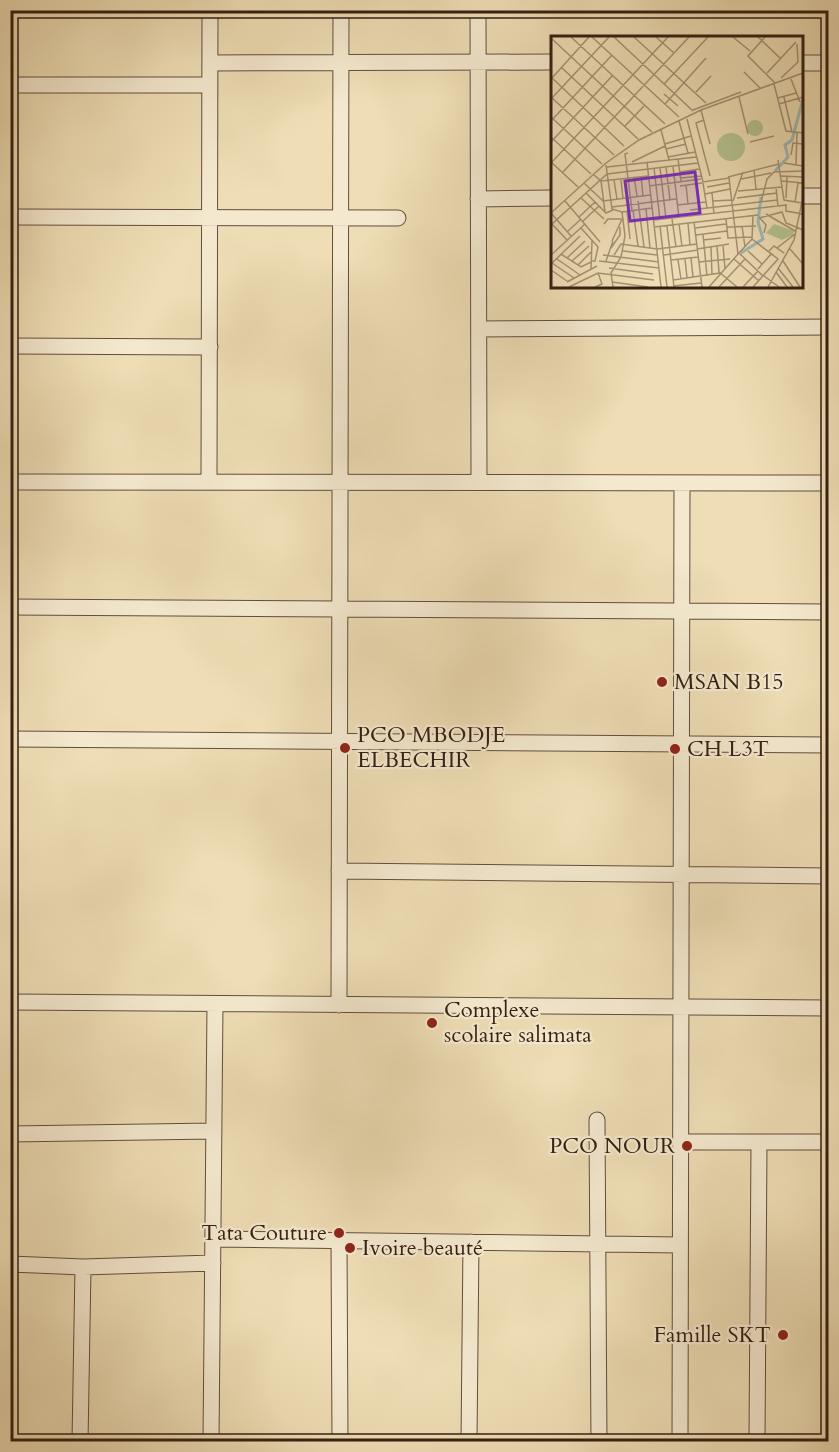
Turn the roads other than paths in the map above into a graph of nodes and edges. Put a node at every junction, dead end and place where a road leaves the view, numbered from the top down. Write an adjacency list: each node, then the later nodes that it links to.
1 (210, 10): 6 (street)
2 (341, 10): 7 (street)
3 (478, 10): 4 (street)
4 (478, 62): 5 (street); 7 (street); 15 (street)
5 (551, 62)
6 (210, 63): 7 (street); 11 (street)
7 (341, 63): 18 (street)
8 (803, 63): 9 (street)
9 (828, 63)
10 (10, 85): 11 (street)
11 (210, 85): 17 (street)
12 (803, 196): 13 (street)
13 (828, 196)
14 (551, 198): 15 (street)
15 (478, 199): 21 (street)
16 (10, 217): 17 (street)
17 (210, 218): 18 (street); 23 (street)
18 (340, 218): 19 (street); 26 (street)
19 (398, 218)
20 (828, 327): 21 (street)
21 (479, 329): 27 (street)
22 (10, 346): 23 (street)
23 (210, 347): 25 (street)
24 (10, 482): 25 (street)
25 (209, 482): 26 (street)
26 (340, 482): 27 (street); 31 (street)
27 (479, 482): 28 (street)
28 (682, 483): 29 (street); 32 (street)
29 (828, 483)
30 (10, 607): 31 (street)
31 (340, 609): 32 (street); 35 (street)
32 (682, 611): 33 (street); 36 (street)
33 (828, 612)
34 (10, 739): 35 (street)
35 (339, 741): 36 (street); 38 (street)
36 (682, 744): 37 (street); 39 (street)
37 (828, 746)
38 (339, 871): 39 (street); 43 (street)
39 (681, 874): 40 (street); 44 (street)
40 (828, 876)
41 (10, 1002): 42 (street)
42 (215, 1004): 43 (street); 47 (street)
43 (339, 1005): 44 (street)
44 (681, 1007): 45 (street); 49 (street)
45 (828, 1008)
46 (597, 1120): 55 (street)
47 (214, 1131): 48 (street); 52 (street)
48 (10, 1134)
49 (681, 1142): 51 (street); 56 (street)
50 (828, 1142): 51 (street)
51 (759, 1143): 66 (street)
52 (213, 1239): 53 (street); 57 (street)
53 (339, 1240): 54 (street); 62 (street)
54 (471, 1242): 55 (street); 63 (street)
55 (598, 1244): 56 (street); 64 (street)
56 (680, 1245): 65 (street)
57 (213, 1263): 59 (street); 61 (street)
58 (10, 1264): 59 (street)
59 (83, 1267): 60 (street)
60 (81, 1442)
61 (211, 1442)
62 (340, 1442)
63 (469, 1442)
64 (599, 1442)
65 (680, 1442)
66 (757, 1442)

